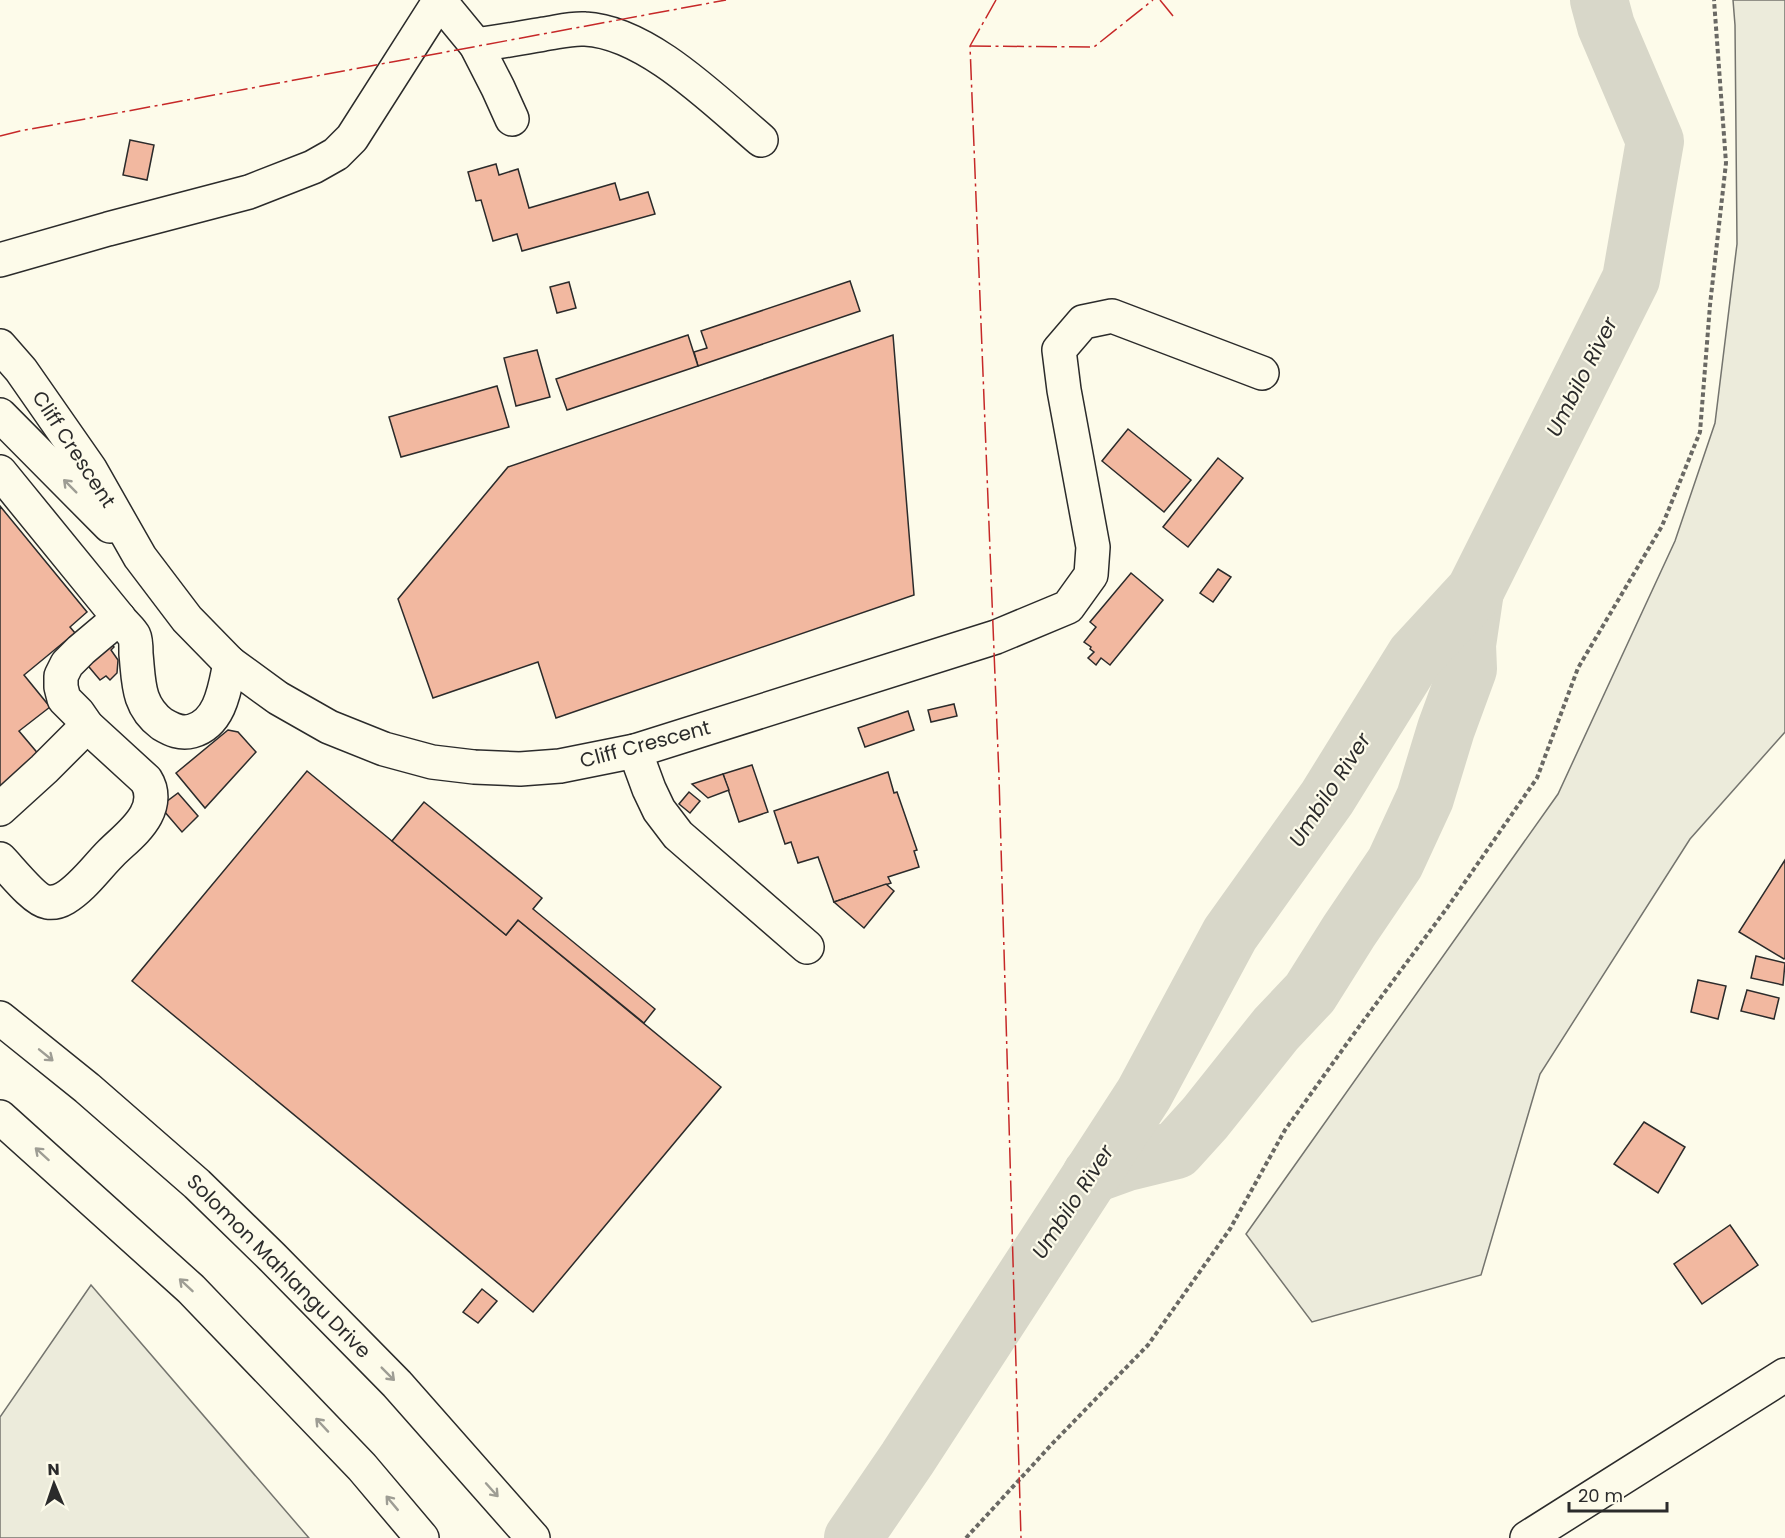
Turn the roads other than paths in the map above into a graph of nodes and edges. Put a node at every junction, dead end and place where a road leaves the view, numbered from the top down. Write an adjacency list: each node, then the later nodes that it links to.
1 (439, 0): 2 (main road); 5 (main road)
2 (476, 45): 3 (main road); 4 (main road)
3 (512, 119)
4 (761, 140)
5 (0, 260)
6 (0, 346): 10 (main road, Cliff Crescent)
7 (1262, 373): 14 (main road, Cliff Crescent)
8 (0, 415): 10 (main road, Cliff Crescent, one-way to 8)
9 (0, 472): 11 (main road)
10 (140, 557): 12 (main road, Cliff Crescent)
11 (119, 618): 12 (main road); 13 (main road)
12 (230, 663): 14 (main road, Cliff Crescent)
13 (87, 726): 15 (main road); 16 (main road)
14 (635, 751): 17 (main road)
15 (0, 809)
16 (0, 859)
17 (807, 947)
18 (0, 1018): 22 (main road, Solomon Mahlangu Drive, one-way to 22)
19 (0, 1117): 21 (main road, one-way to 19)
20 (1785, 1375): 23 (main road)
21 (422, 1538)
22 (534, 1538)
23 (1527, 1538)

